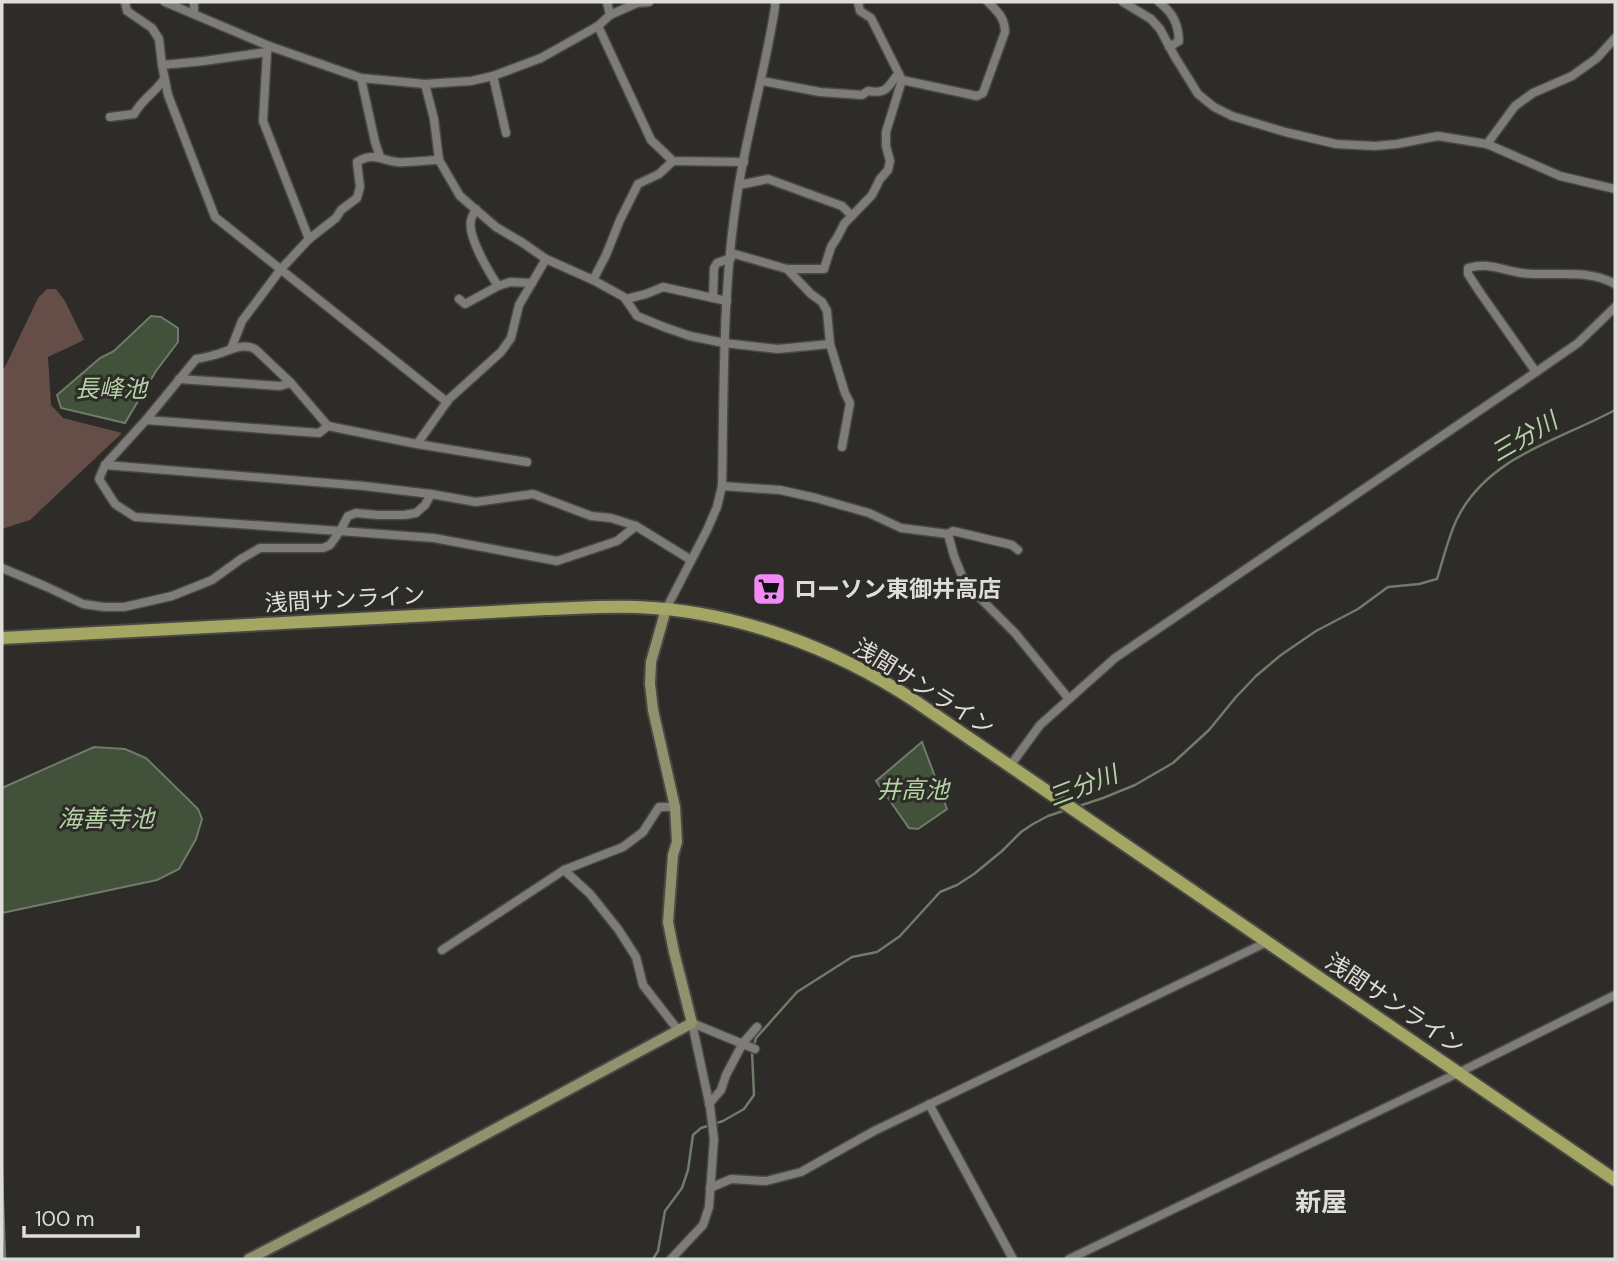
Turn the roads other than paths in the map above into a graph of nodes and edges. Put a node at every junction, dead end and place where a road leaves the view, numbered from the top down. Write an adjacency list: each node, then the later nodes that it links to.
1 (125, 2): 17 (street)
2 (164, 2): 11 (street)
3 (194, 2): 11 (street)
4 (607, 2): 12 (street)
5 (649, 2): 12 (street)
6 (775, 2): 22 (street)
7 (858, 2): 19 (street)
8 (988, 2): 19 (street)
9 (1123, 2): 15 (street)
10 (1159, 2): 15 (street)
11 (194, 14): 16 (street)
12 (610, 15): 13 (street)
13 (598, 26): 18 (street); 29 (street)
14 (1615, 37): 26 (street)
15 (1169, 47): 26 (street)
16 (268, 49): 17 (street); 20 (street); 35 (street)
17 (162, 65): 21 (street)
18 (493, 76): 23 (street); 25 (street)
19 (900, 77): 22 (street); 34 (street)
20 (361, 78): 23 (street); 27 (street)
21 (164, 79): 24 (street); 39 (street)
22 (762, 81): 30 (street)
23 (425, 83): 28 (street)
24 (110, 117)
25 (506, 133)
26 (1487, 144): 32 (street)
27 (380, 157): 28 (street); 35 (street)
28 (439, 160): 33 (street)
29 (673, 161): 30 (street); 40 (street)
30 (744, 162): 31 (street)
31 (739, 184): 34 (street); 36 (street)
32 (1615, 189)
33 (476, 209): 37 (street); 43 (street)
34 (852, 216): 38 (street)
35 (309, 239): 39 (street)
36 (731, 255): 38 (street); 44 (street); 47 (street)
37 (546, 259): 40 (street); 41 (street)
38 (787, 269): 50 (street)
39 (281, 270): 51 (street); 55 (street)
40 (593, 280): 46 (street)
41 (532, 283): 43 (street); 55 (street)
42 (1615, 284): 52 (street)
43 (498, 286): 45 (street)
44 (713, 298): 46 (street); 47 (street)
45 (459, 299)
46 (626, 299): 49 (street)
47 (727, 301): 49 (street)
48 (1615, 307): 52 (street)
49 (724, 343): 50 (street); 62 (street)
50 (830, 344): 59 (street)
51 (231, 349): 53 (street); 54 (street)
52 (1536, 372): 72 (street)
53 (179, 379): 54 (street); 56 (street)
54 (291, 383): 57 (street)
55 (447, 402): 58 (street)
56 (146, 421): 57 (street); 61 (street)
57 (328, 426): 58 (street)
58 (417, 444): 60 (street)
59 (842, 447)
60 (527, 462)
61 (105, 465): 63 (street); 65 (street)
62 (722, 486): 66 (street); 68 (street)
63 (431, 494): 64 (street); 65 (street)
64 (636, 526): 65 (street); 68 (street)
65 (340, 531): 69 (street)
66 (948, 534): 67 (street); 72 (street)
67 (1018, 550)
68 (691, 560): 70 (street)
69 (2, 568)
70 (666, 610): 71 (main road, 浅間サンライン); 73 (main road, 浅間サンライン); 74 (street)
71 (2, 638)
72 (1069, 699): 73 (street)
73 (1010, 766): 76 (main road, 浅間サンライン)
74 (675, 807): 75 (street); 79 (street)
75 (564, 870): 77 (street); 81 (street)
76 (1267, 942): 84 (main road, 浅間サンライン); 86 (street)
77 (442, 950)
78 (1615, 995): 84 (street)
79 (692, 1023): 81 (street); 82 (street); 85 (street)
80 (757, 1027): 82 (street)
81 (678, 1030): 89 (street)
82 (743, 1043): 83 (street); 85 (street)
83 (755, 1049)
84 (1458, 1073): 87 (main road, 浅間サンライン); 92 (street)
85 (709, 1104): 88 (street)
86 (929, 1104): 88 (street); 91 (street)
87 (1615, 1180)
88 (710, 1188): 90 (street)
89 (249, 1259)
90 (671, 1259)
91 (1013, 1259)
92 (1069, 1259)

